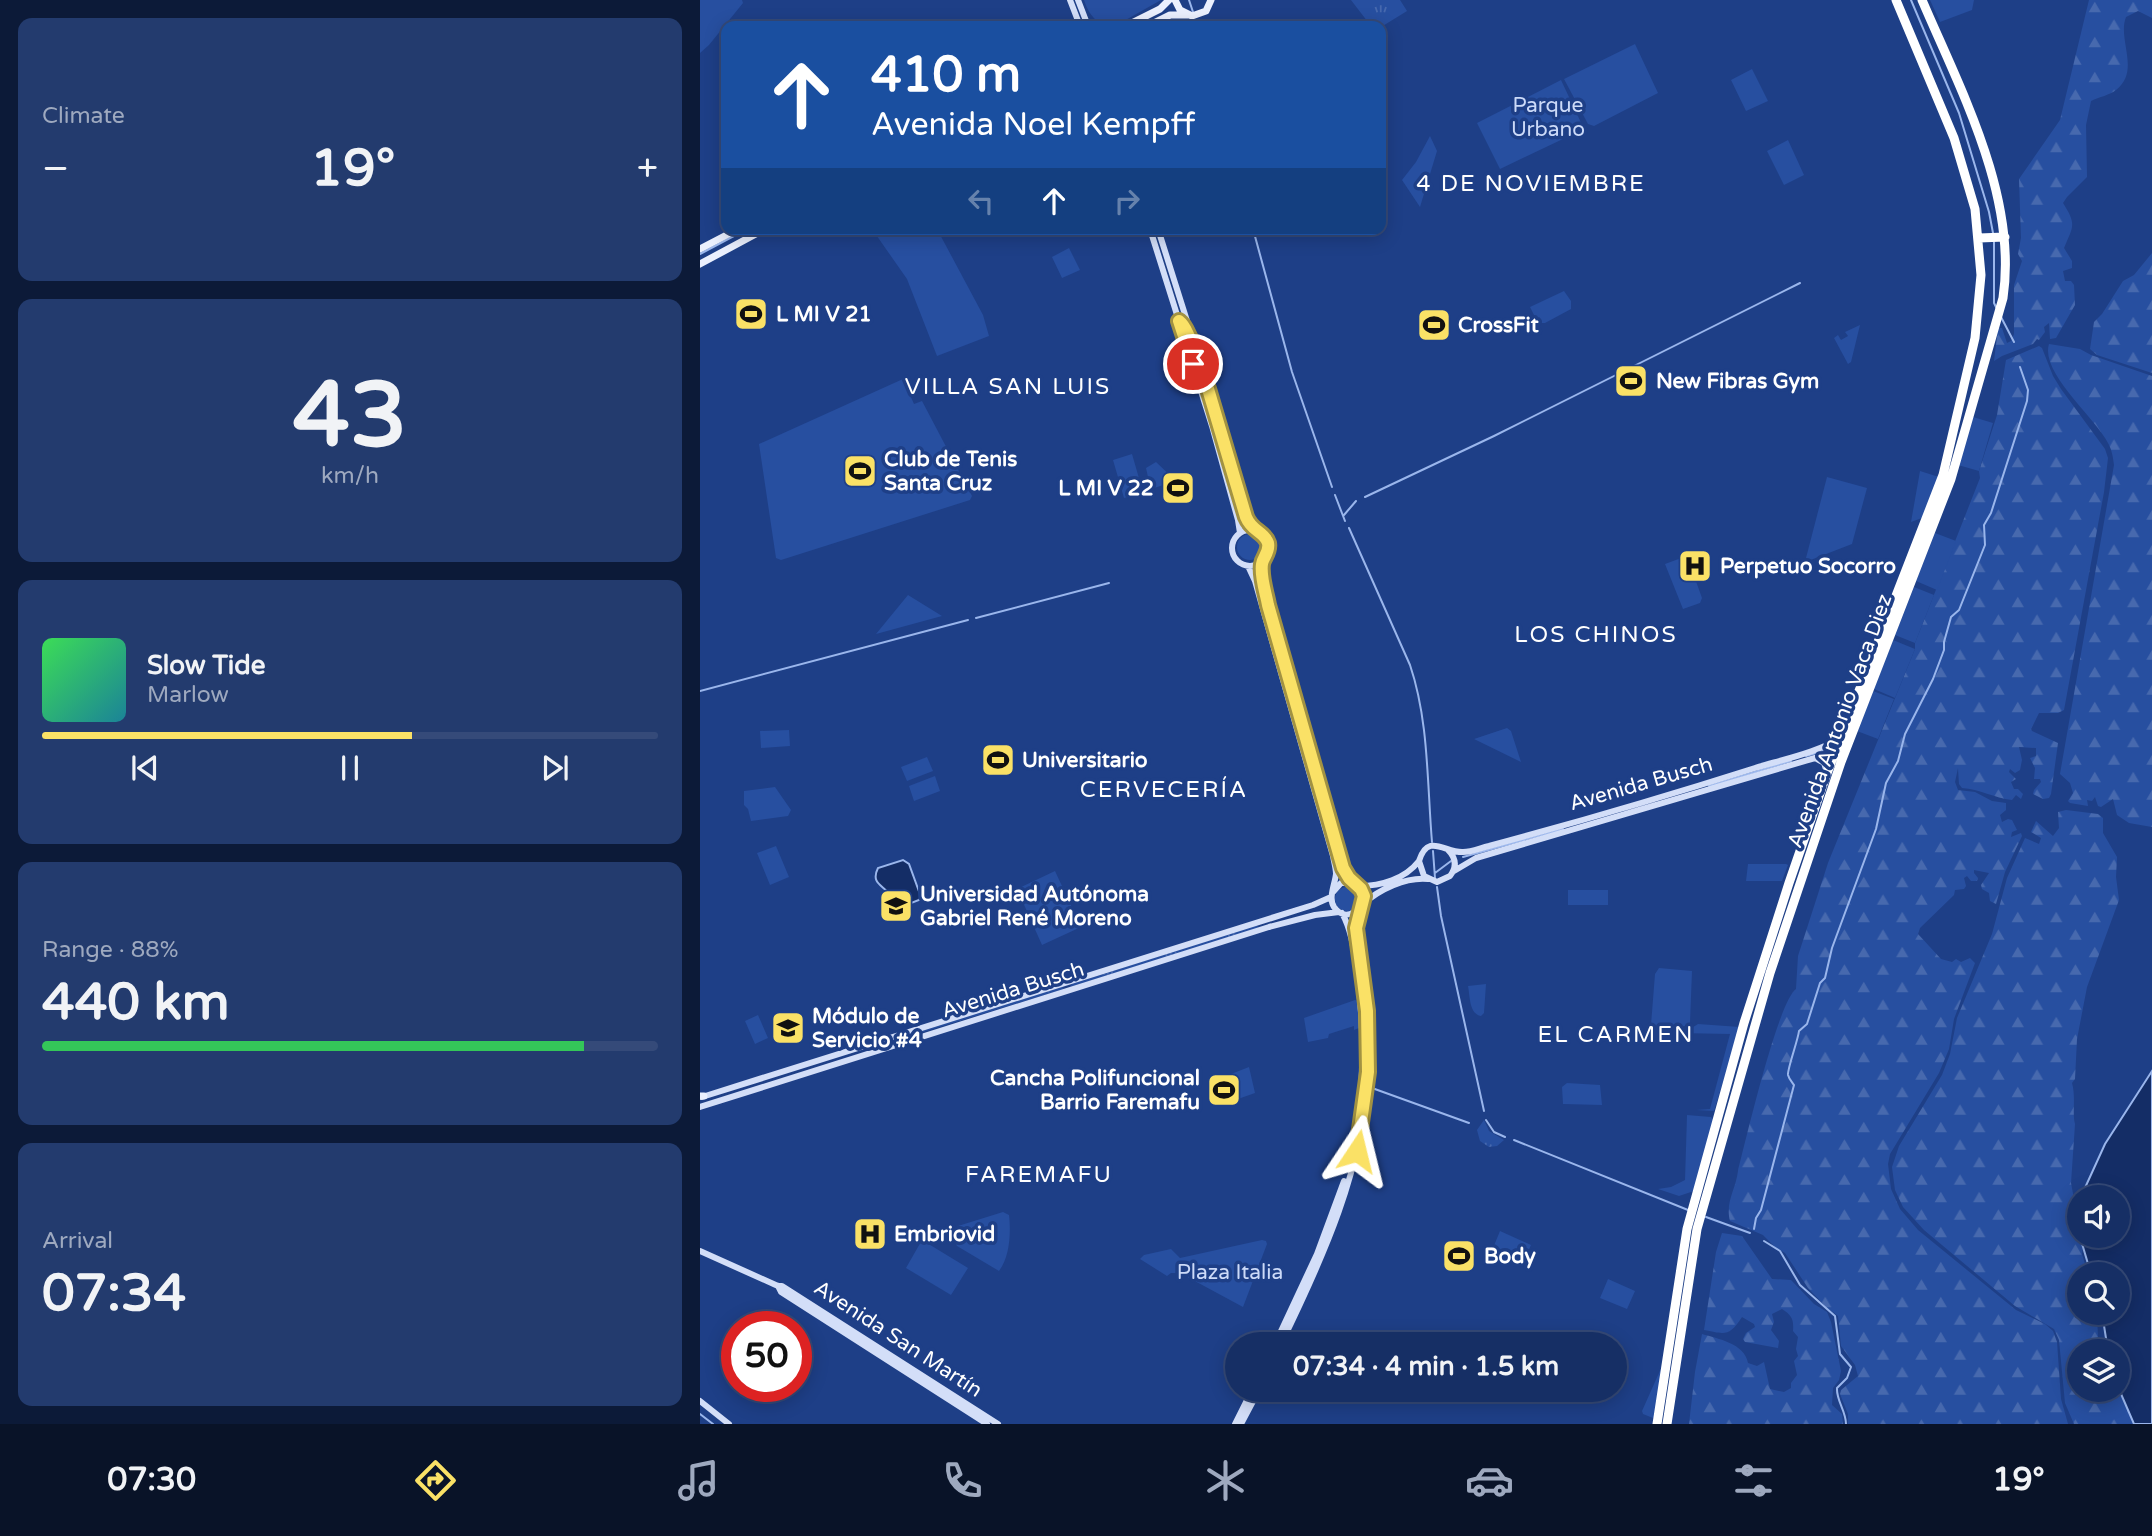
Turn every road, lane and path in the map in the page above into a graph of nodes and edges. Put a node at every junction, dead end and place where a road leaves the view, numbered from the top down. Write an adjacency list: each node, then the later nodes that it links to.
1 (1070, 0): 9 (main road)
2 (1078, 0): 10 (main road)
3 (1169, 0): 11 (main road)
4 (1175, 0): 8 (main road)
5 (1896, 0): 18 (highway, Avenida Antonio Vaca Diez)
6 (1922, 0): 17 (highway, Avenida Antonio Vaca Diez)
7 (1211, 1): 8 (main road)
8 (1188, 15): 12 (main road)
9 (1078, 21)
10 (1086, 21)
11 (1136, 21)
12 (1158, 21)
13 (733, 235): 19 (main road)
14 (747, 235): 19 (main road)
15 (1156, 235): 23 (main road)
16 (1157, 235): 22 (main road)
17 (2003, 237): 18 (highway); 37 (highway, Avenida Antonio Vaca Diez)
18 (1983, 238): 35 (highway, Avenida Antonio Vaca Diez)
19 (727, 242): 20 (main road); 21 (main road)
20 (700, 249)
21 (700, 264)
22 (1180, 298): 23 (main road); 24 (main road)
23 (1179, 321): 24 (main road); 25 (main road)
24 (1195, 345): 26 (main road)
25 (1199, 384): 26 (main road); 27 (main road)
26 (1213, 405): 27 (main road); 28 (main road)
27 (1212, 426): 29 (main road)
28 (1224, 443): 29 (main road); 30 (main road)
29 (1223, 468): 30 (main road); 32 (main road)
30 (1237, 489): 31 (main road)
31 (1253, 530): 32 (main road); 33 (main road)
32 (1240, 533): 34 (main road)
33 (1262, 561): 34 (main road); 36 (main road)
34 (1248, 566): 36 (main road)
35 (1874, 651): 37 (highway); 38 (highway, Avenida Antonio Vaca Diez)
36 (1284, 671): 39 (main road); 40 (main road)
37 (1873, 676): 47 (highway, Avenida Antonio Vaca Diez)
38 (1840, 737): 42 (highway, Avenida Antonio Vaca Diez); 43 (main road, Avenida Busch)
39 (1300, 740): 40 (main road); 41 (main road)
40 (1310, 752): 44 (main road)
41 (1307, 766): 44 (main road); 53 (main road)
42 (1827, 773): 43 (main road, Avenida Busch); 45 (highway, Avenida Antonio Vaca Diez)
43 (1738, 777): 46 (main road, Avenida Busch)
44 (1317, 779): 52 (main road)
45 (1816, 804): 47 (highway); 70 (highway, Avenida Antonio Vaca Diez)
46 (1555, 832): 48 (main road, Avenida Busch); 50 (main road, Avenida Busch)
47 (1815, 836): 72 (highway, Avenida Antonio Vaca Diez)
48 (1448, 850): 49 (main road); 50 (main road)
49 (1419, 861): 51 (main road); 52 (main road)
50 (1453, 872): 51 (main road)
51 (1428, 879): 54 (main road)
52 (1356, 885): 53 (main road); 54 (main road)
53 (1332, 894): 55 (main road); 57 (main road, Avenida Busch)
54 (1362, 905): 55 (main road); 62 (main road)
55 (1341, 913): 57 (main road, Avenida Busch); 59 (main road)
56 (1256, 923): 57 (main road, Avenida Busch); 58 (main road); 60 (main road, Avenida Busch)
57 (1268, 924): 58 (main road, Avenida Busch)
58 (1258, 931): 61 (main road, Avenida Busch)
59 (1356, 964): 62 (main road); 64 (main road)
60 (1067, 982): 61 (main road); 63 (main road, Avenida Busch)
61 (1069, 990): 63 (main road, Avenida Busch)
62 (1367, 1010): 64 (main road)
63 (873, 1048): 65 (main road, Avenida Busch); 67 (main road, Avenida Busch)
64 (1365, 1069): 68 (main road); 71 (main road)
65 (748, 1083): 66 (main road, Avenida Busch); 67 (main road)
66 (701, 1096)
67 (729, 1098): 69 (main road, Avenida Busch)
68 (1359, 1101): 71 (main road); 74 (main road)
69 (700, 1107)
70 (1712, 1137): 72 (highway); 73 (highway, Avenida Antonio Vaca Diez)
71 (1359, 1140): 75 (main road)
72 (1714, 1170): 73 (highway, Avenida Antonio Vaca Diez)
73 (1696, 1212): 80 (highway, Avenida Antonio Vaca Diez); 81 (highway, Avenida Antonio Vaca Diez)
74 (1329, 1223): 75 (main road); 77 (main road)
75 (1326, 1248): 78 (main road)
76 (700, 1251): 79 (main road, Avenida San Martín)
77 (1317, 1254): 78 (main road); 83 (main road)
78 (1310, 1284): 82 (main road)
79 (778, 1286): 90 (main road, Avenida San Martín); 91 (main road, Avenida San Martín)
80 (1677, 1292): 81 (highway); 94 (highway, Avenida Antonio Vaca Diez)
81 (1684, 1310): 95 (highway, Avenida Antonio Vaca Diez)
82 (1297, 1311): 84 (main road); 85 (main road)
83 (1281, 1332)
84 (1283, 1332)
85 (1285, 1332)
86 (700, 1401): 89 (main road)
87 (1246, 1402): 92 (main road)
88 (1253, 1402): 93 (main road)
89 (729, 1424)
90 (987, 1424)
91 (998, 1424)
92 (1235, 1424)
93 (1241, 1424)
94 (1657, 1424)
95 (1667, 1424)

